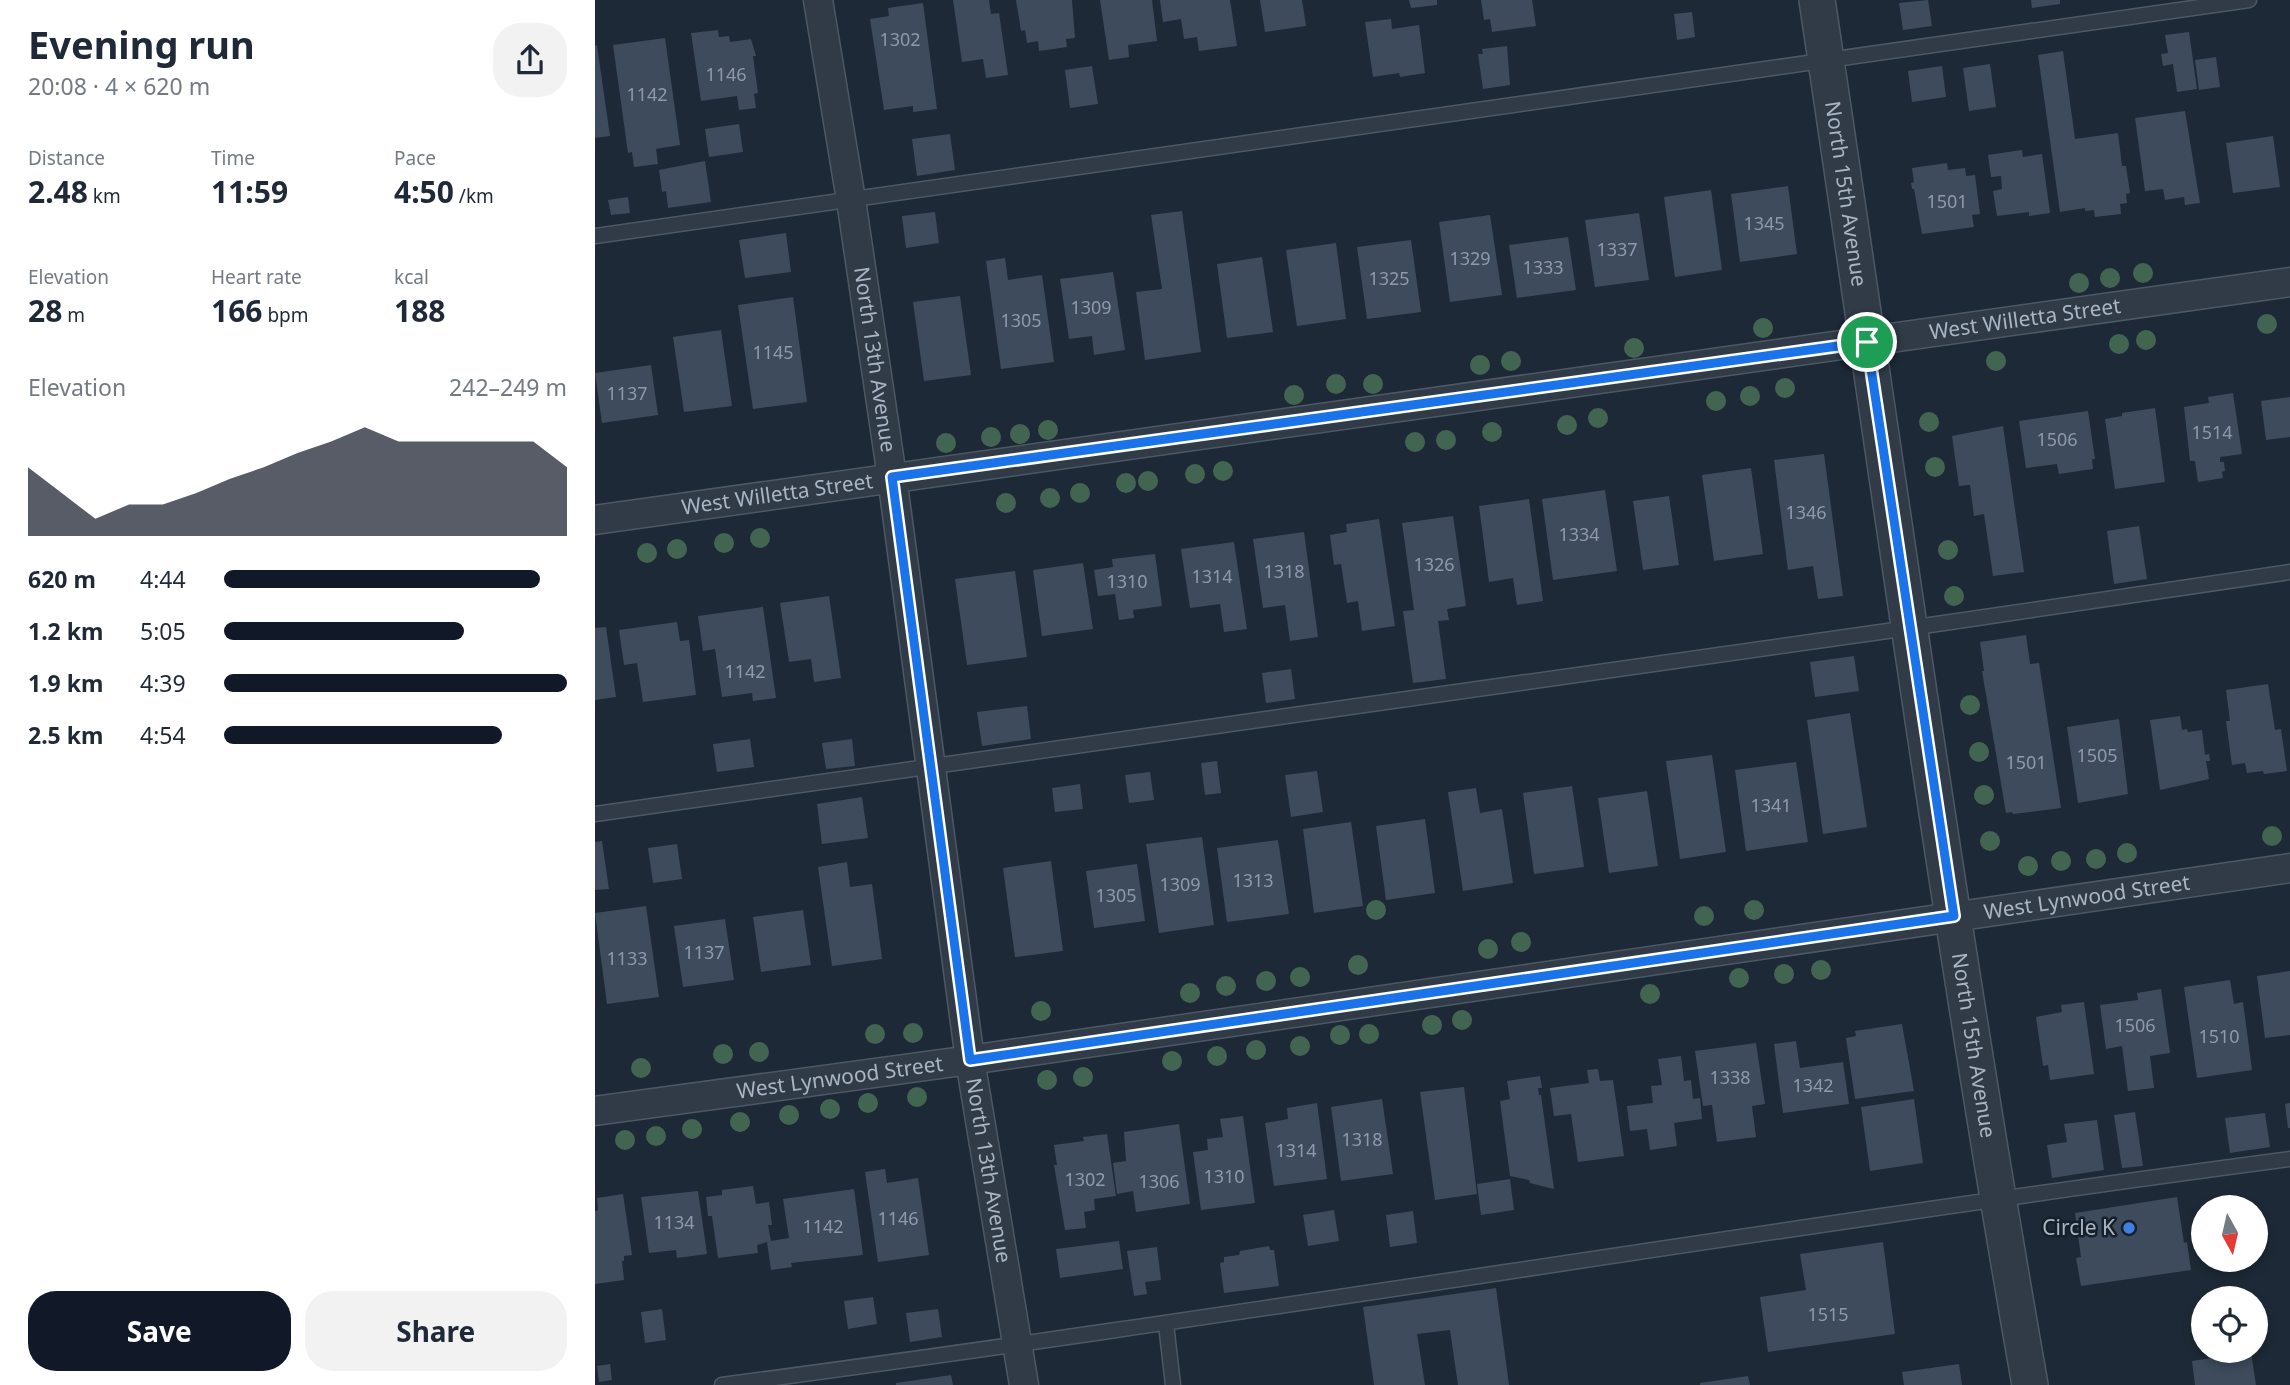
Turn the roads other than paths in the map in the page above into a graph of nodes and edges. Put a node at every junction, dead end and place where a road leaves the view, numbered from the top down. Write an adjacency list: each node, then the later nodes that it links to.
1 (818, 0): 5 (street, North 13th Avenue)
2 (1818, 0): 4 (street, North 15th Avenue)
3 (2249, 0): 4 (lane)
4 (1826, 60): 5 (lane); 8 (street, North 15th Avenue)
5 (851, 200): 6 (lane); 9 (street, North 13th Avenue)
6 (595, 236)
7 (2290, 282): 8 (street, West Willetta Street)
8 (1867, 342): 9 (street, West Willetta Street); 12 (street, North 15th Avenue)
9 (892, 477): 10 (street, West Willetta Street); 13 (street, North 13th Avenue)
10 (595, 520)
11 (2290, 572): 12 (lane)
12 (1910, 628): 13 (lane); 16 (street, North 15th Avenue)
13 (930, 767): 14 (lane); 17 (street, North 13th Avenue)
14 (595, 814)
15 (2290, 868): 16 (street, West Lynwood Street)
16 (1954, 916): 17 (street, West Lynwood Street); 20 (street, North 15th Avenue)
17 (970, 1060): 18 (street, West Lynwood Street); 22 (street, North 13th Avenue)
18 (595, 1111)
19 (2290, 1159): 20 (lane)
20 (1999, 1198): 21 (lane); 26 (street, North 15th Avenue)
21 (1166, 1324): 22 (lane); 25 (lane)
22 (1019, 1346): 23 (lane); 24 (street, North 13th Avenue)
23 (722, 1385)
24 (1024, 1385)
25 (1174, 1385)
26 (2030, 1385)

